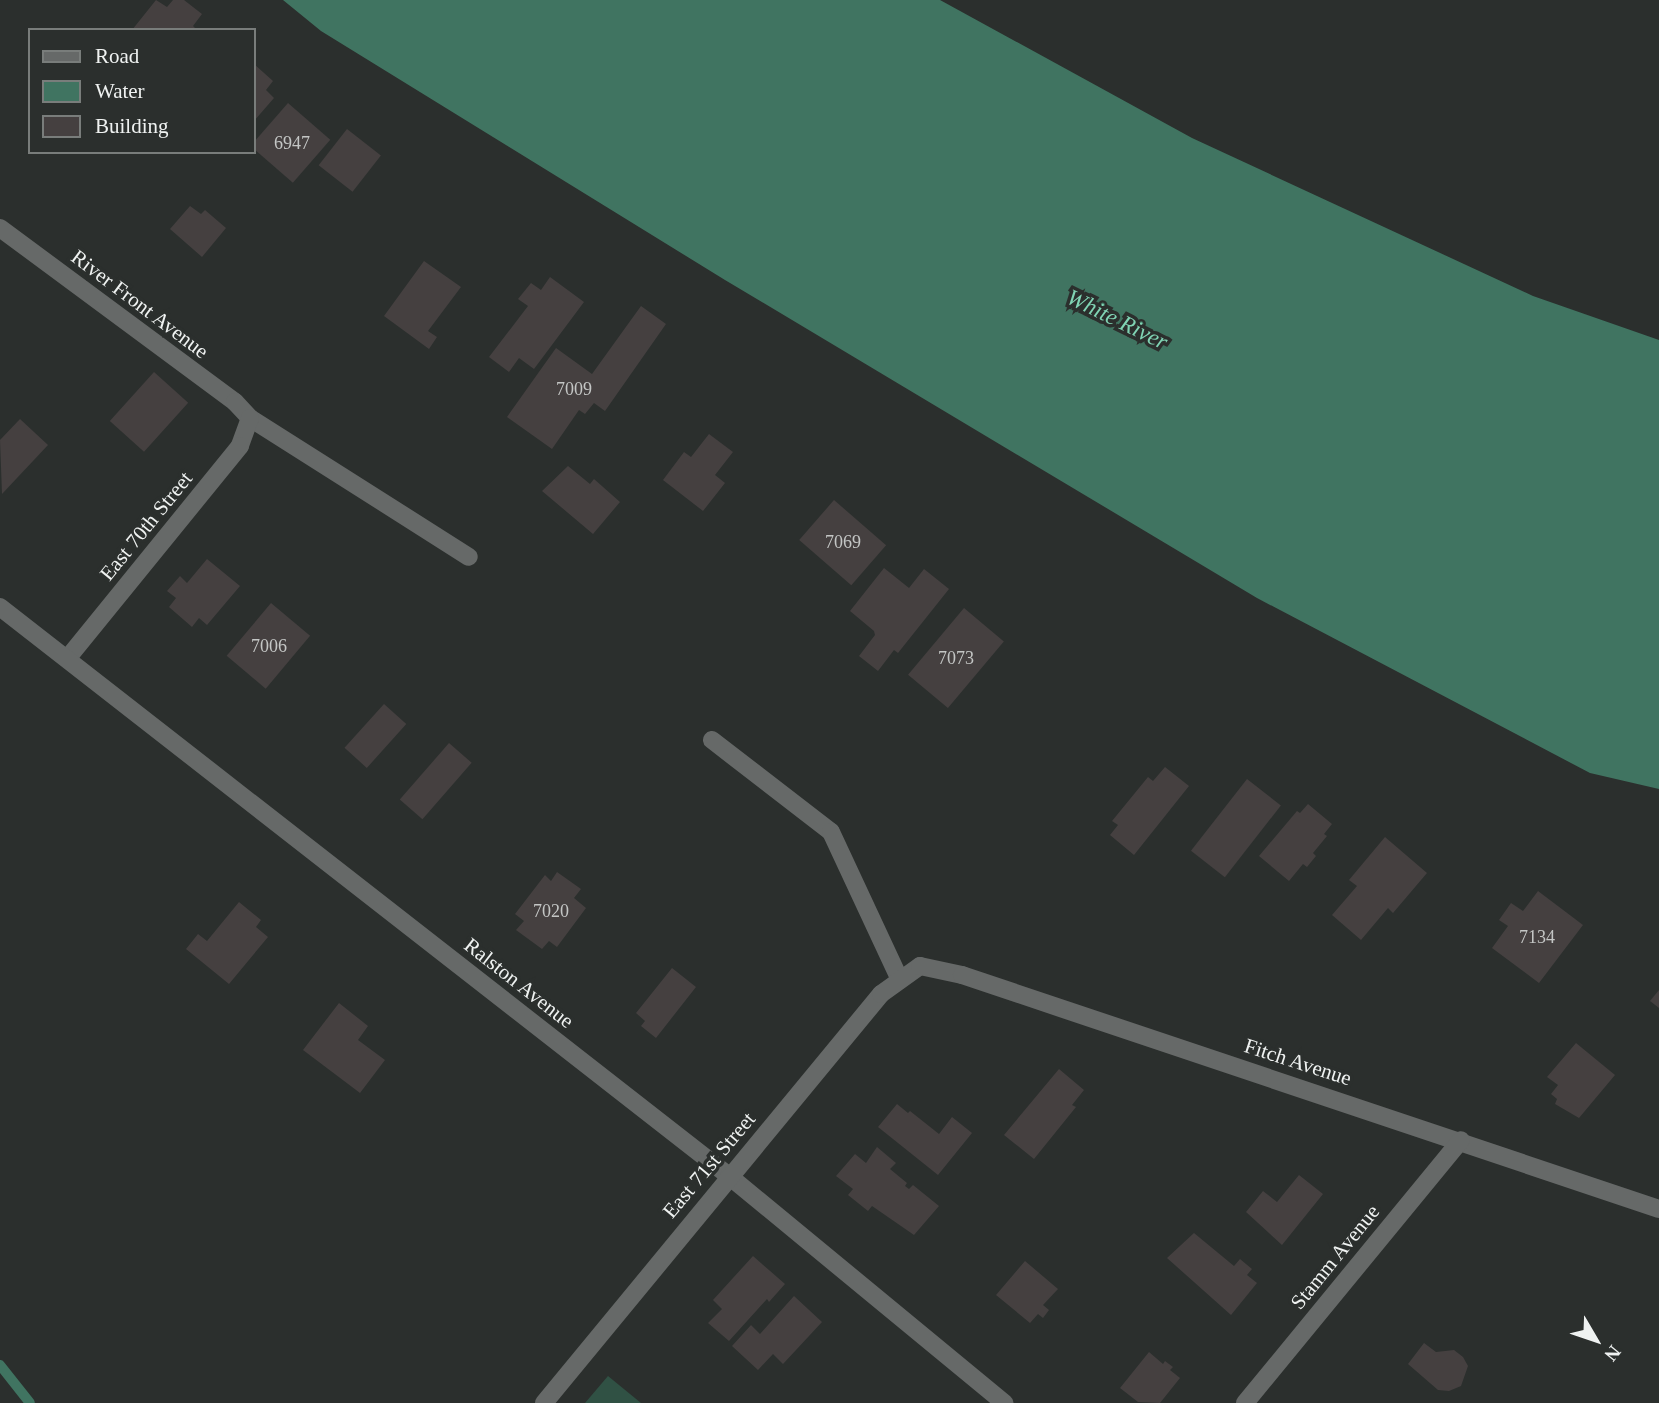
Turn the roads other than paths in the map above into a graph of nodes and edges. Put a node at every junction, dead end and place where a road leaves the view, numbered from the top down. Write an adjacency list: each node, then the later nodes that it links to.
1 (0, 228): 2 (street, River Front Avenue)
2 (250, 418): 3 (street, River Front Avenue); 5 (street, East 70th Street)
3 (469, 557)
4 (0, 607): 5 (street, Ralston Avenue)
5 (66, 659): 10 (street, Ralston Avenue)
6 (712, 740): 8 (street)
7 (920, 966): 8 (street, East 71st Street); 9 (street, Fitch Avenue)
8 (900, 980): 10 (street, East 71st Street)
9 (1461, 1140): 11 (street, Fitch Avenue); 14 (street, Stamm Avenue)
10 (729, 1176): 12 (street, East 71st Street); 13 (street, Ralston Avenue)
11 (1659, 1209)
12 (544, 1403)
13 (1004, 1403)
14 (1245, 1403)

